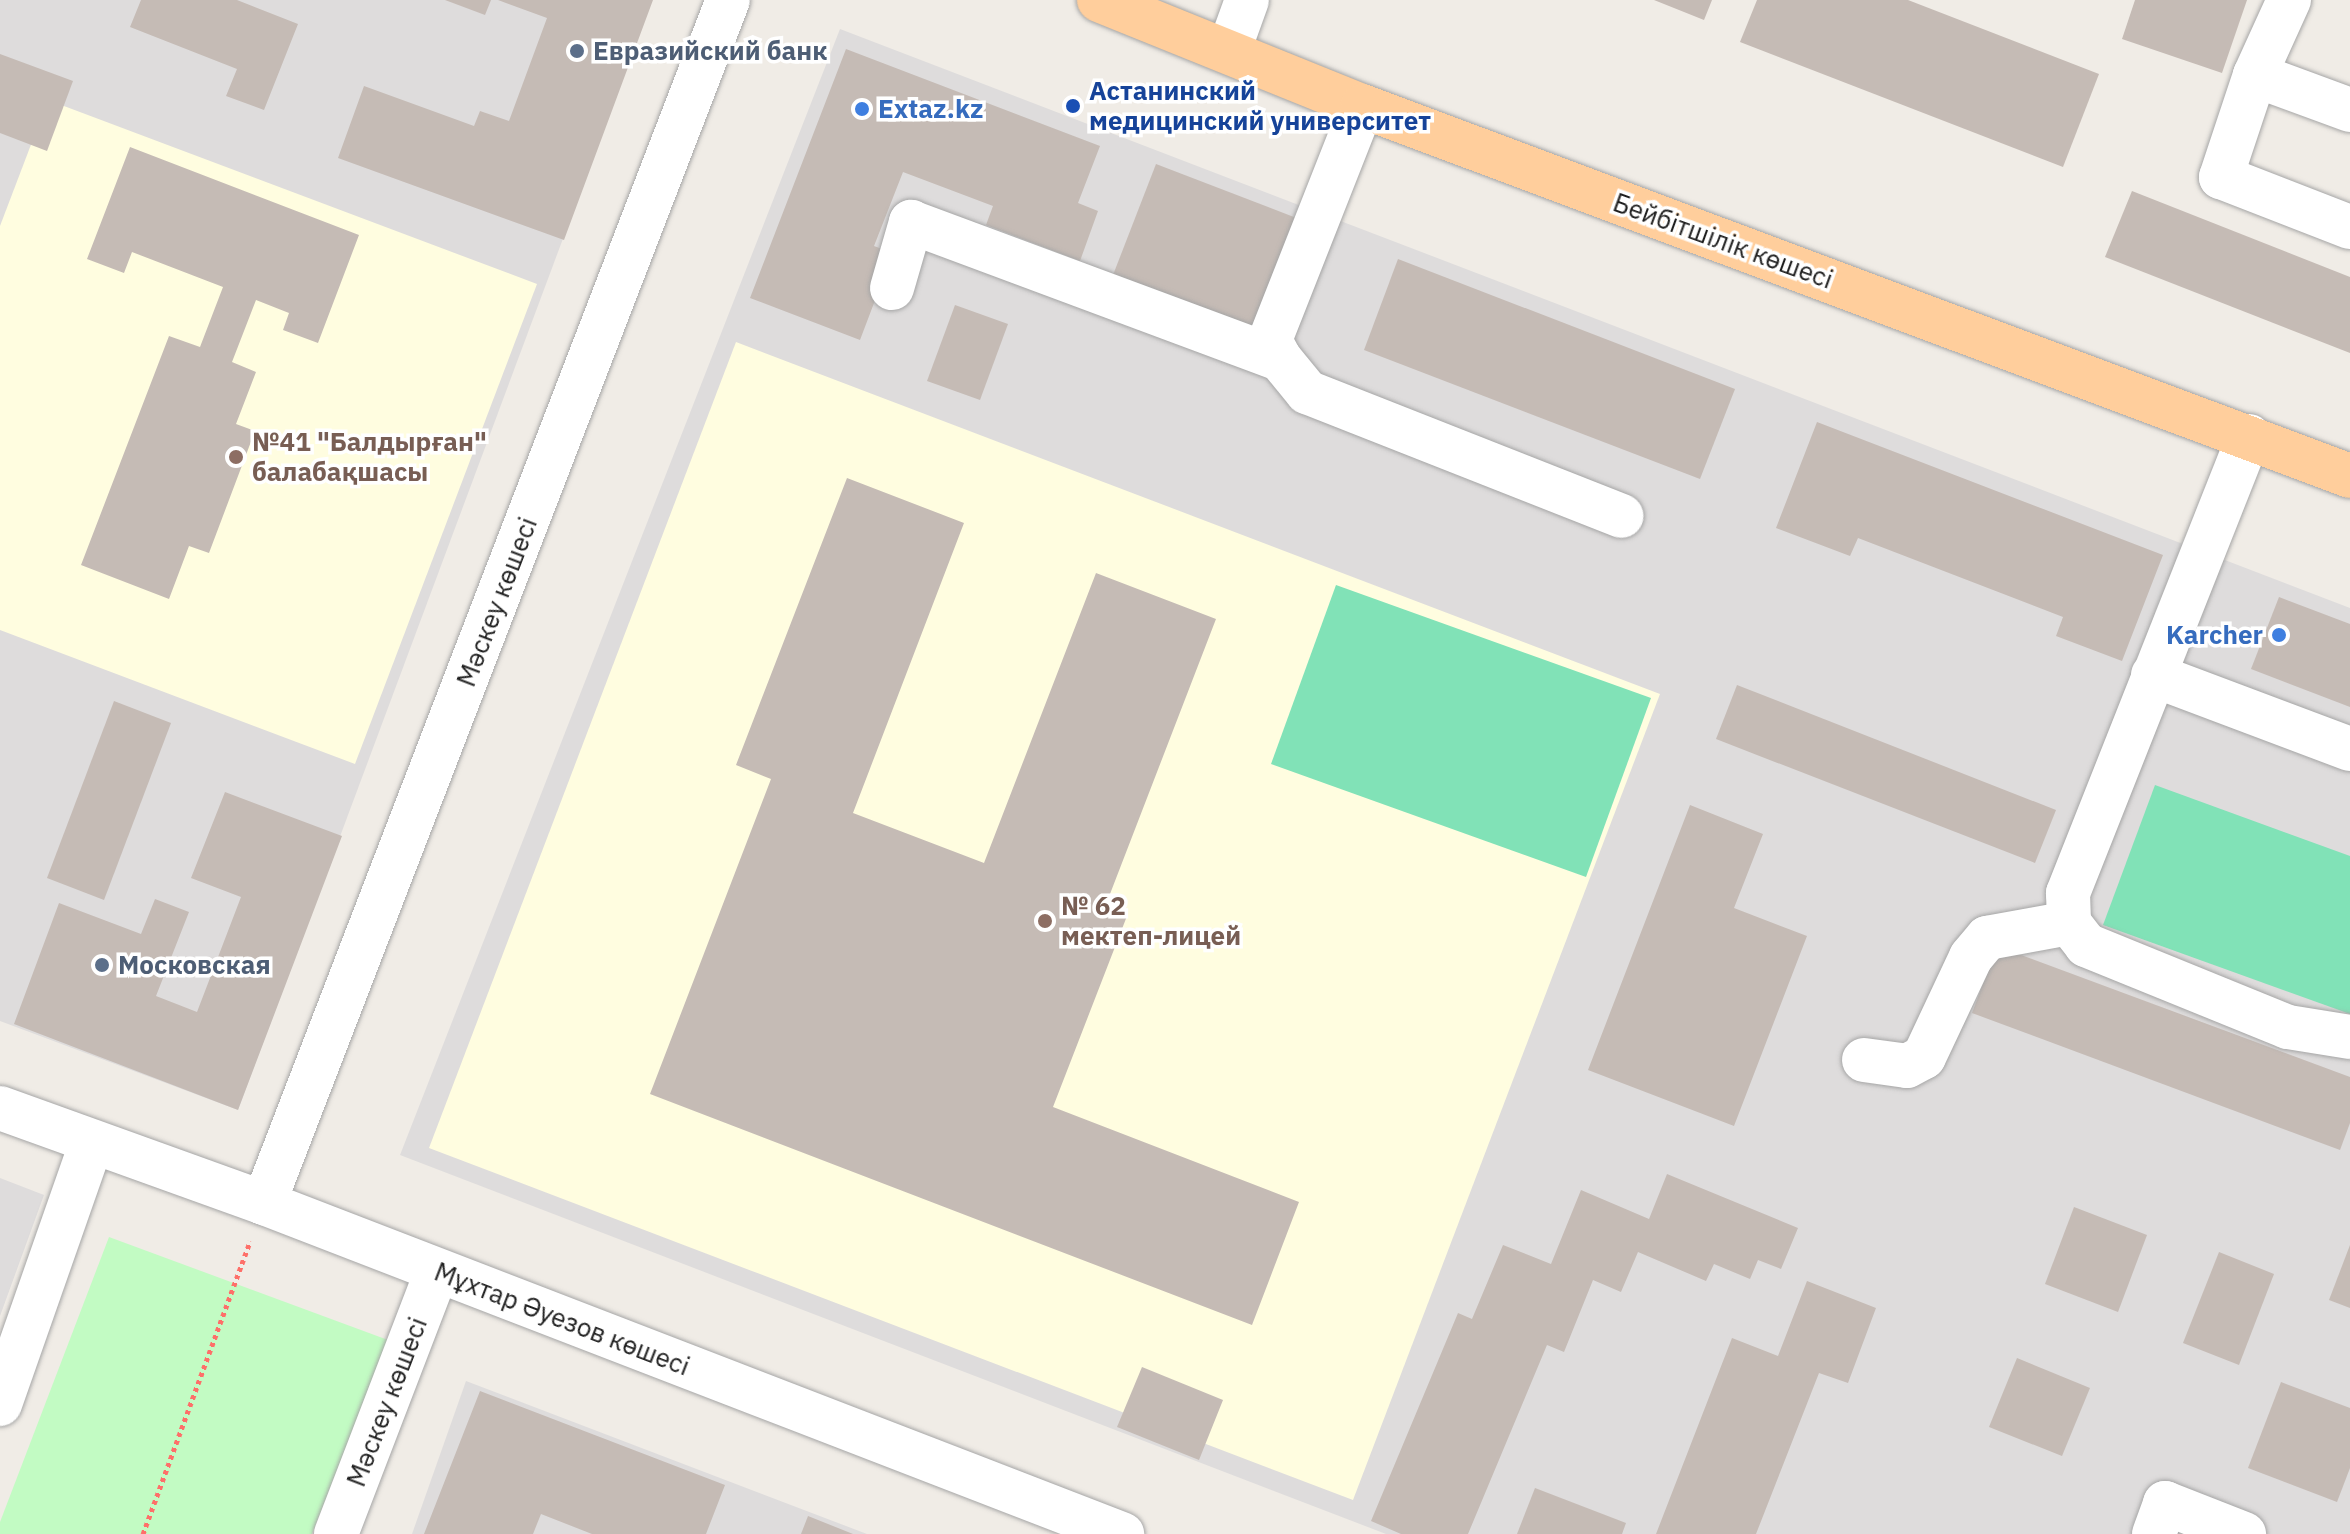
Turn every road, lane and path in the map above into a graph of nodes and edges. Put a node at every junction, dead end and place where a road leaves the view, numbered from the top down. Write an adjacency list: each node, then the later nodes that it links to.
1 (728, 0): 23 (street, Мәскеу көшесі)
2 (1099, 0): 6 (main road, Бейбітшілік көшесі)
3 (1161, 0): 6 (main road)
4 (1247, 0): 6 (street)
5 (2289, 0): 7 (street)
6 (1210, 43): 8 (main road, Бейбітшілік көшесі)
7 (2255, 75): 9 (street); 10 (street)
8 (1362, 106): 12 (street); 13 (main road, Бейбітшілік көшесі)
9 (2350, 110)
10 (2350, 227)
11 (892, 288): 12 (street)
12 (1280, 359): 15 (street)
13 (2249, 436): 14 (main road, Бейбітшілік көшесі); 16 (street)
14 (2350, 476)
15 (1621, 516)
16 (2153, 675): 17 (street); 18 (street)
17 (2350, 749)
18 (2069, 923): 19 (street); 20 (street)
19 (2350, 1037)
20 (1864, 1060)
21 (0, 1108): 22 (street, Мұхтар Әуезов көшесі)
22 (91, 1144): 23 (street, Мұхтар Әуезов көшесі); 25 (street)
23 (264, 1203): 24 (street, Мұхтар Әуезов көшесі); 26 (path)
24 (437, 1271): 27 (street, Мәскеу көшесі); 28 (street, Мұхтар Әуезов көшесі)
25 (0, 1404)
26 (143, 1534)
27 (336, 1534)
28 (1122, 1534)
29 (2154, 1534): 30 (street)
30 (2244, 1534)

